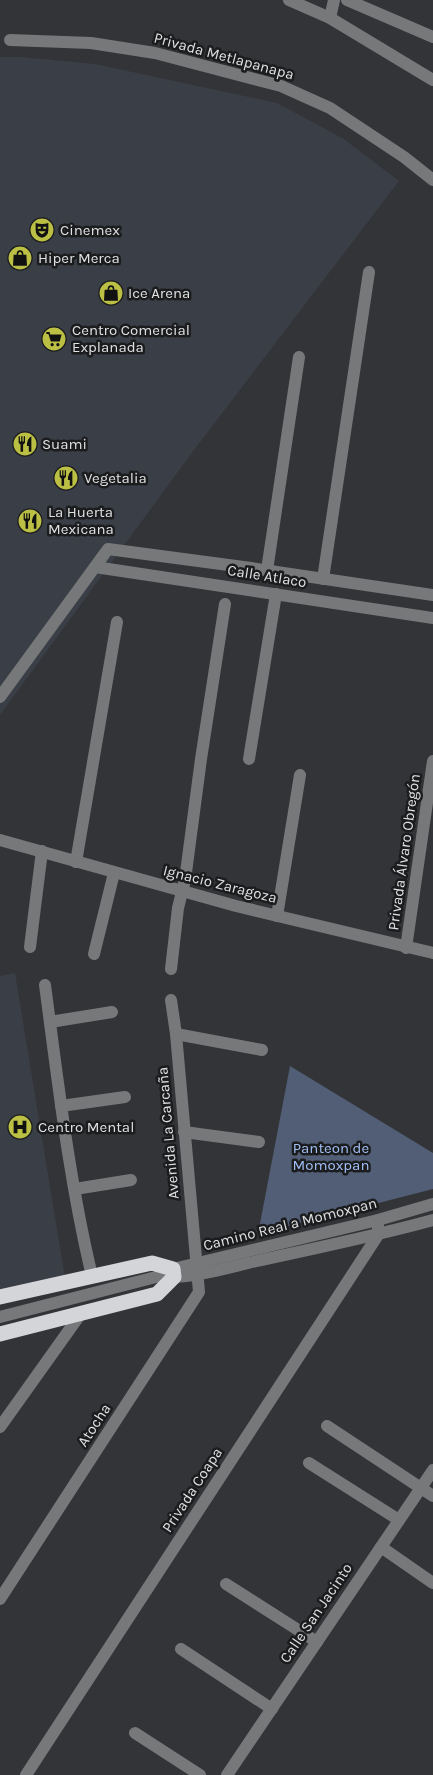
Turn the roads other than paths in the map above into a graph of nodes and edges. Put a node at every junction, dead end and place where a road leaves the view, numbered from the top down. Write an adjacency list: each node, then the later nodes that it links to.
1 (334, 0): 4 (street)
2 (347, 0): 5 (street)
3 (294, 1): 4 (street)
4 (330, 18): 7 (street)
5 (433, 37)
6 (10, 40): 8 (street, Privada Metlapanapa)
7 (433, 80)
8 (433, 180)
9 (369, 272): 14 (street, Calle Atlaco)
10 (299, 357): 13 (street)
11 (95, 567): 12 (street, Calle Atlaco); 15 (street, Calle Atlaco); 21 (street)
12 (251, 568): 13 (street, Calle Atlaco); 15 (street)
13 (267, 570): 14 (street, Calle Atlaco)
14 (323, 579): 17 (street, Calle Atlaco)
15 (247, 590): 16 (street, Calle Atlaco)
16 (276, 594): 19 (street, Calle Atlaco); 22 (street)
17 (433, 595)
18 (225, 604): 29 (street)
19 (433, 618)
20 (117, 622): 27 (street)
21 (0, 697)
22 (250, 759)
23 (433, 761): 32 (street, Privada Álvaro Obregón)
24 (300, 775): 30 (street)
25 (0, 840): 26 (street, Ignacio Zaragoza)
26 (42, 851): 27 (street, Ignacio Zaragoza); 31 (street)
27 (76, 862): 28 (street, Ignacio Zaragoza)
28 (114, 873): 29 (street, Ignacio Zaragoza); 34 (street)
29 (182, 892): 30 (street, Ignacio Zaragoza); 35 (street)
30 (277, 916): 32 (street, Ignacio Zaragoza)
31 (30, 947)
32 (406, 948): 33 (street, Ignacio Zaragoza)
33 (433, 953)
34 (94, 954)
35 (171, 969)
36 (45, 985): 39 (street)
37 (171, 1000): 40 (street, Avenida La Carcaña)
38 (112, 1012): 39 (street)
39 (50, 1022): 43 (street)
40 (176, 1034): 41 (street); 44 (street, Avenida La Carcaña)
41 (262, 1050)
42 (125, 1097): 43 (street)
43 (61, 1106): 47 (street)
44 (184, 1132): 45 (street); 52 (street, Avenida La Carcaña)
45 (259, 1142)
46 (131, 1180): 47 (street)
47 (75, 1189): 54 (street)
48 (433, 1204): 49 (street, Camino Real a Momoxpan)
49 (378, 1220): 51 (street); 52 (street, Camino Real a Momoxpan)
50 (433, 1220): 51 (street, Camino Real a Momoxpan)
51 (378, 1235): 52 (street, Camino Real a Momoxpan); 74 (street, Privada Coapa)
52 (198, 1268): 53 (street, Camino Real a Momoxpan); 69 (street, Atocha)
53 (173, 1273): 54 (highway); 56 (highway); 57 (street, Camino Real a Momoxpan)
54 (92, 1276): 55 (highway)
55 (0, 1298)
56 (82, 1312): 58 (highway); 60 (street)
57 (0, 1317)
58 (0, 1334)
59 (327, 1426): 63 (street)
60 (0, 1427)
61 (309, 1464): 65 (street)
62 (433, 1470): 63 (street, Calle San Jacinto)
63 (421, 1488): 64 (street); 65 (street, Calle San Jacinto)
64 (433, 1496)
65 (399, 1520): 66 (street, Calle San Jacinto)
66 (380, 1547): 67 (street); 70 (street, Calle San Jacinto)
67 (433, 1583)
68 (226, 1584): 70 (street)
69 (0, 1600)
70 (317, 1642): 72 (street, Calle San Jacinto)
71 (181, 1649): 72 (street)
72 (272, 1709): 76 (street, Calle San Jacinto)
73 (135, 1733): 75 (street)
74 (26, 1775)
75 (200, 1775)
76 (227, 1775)

